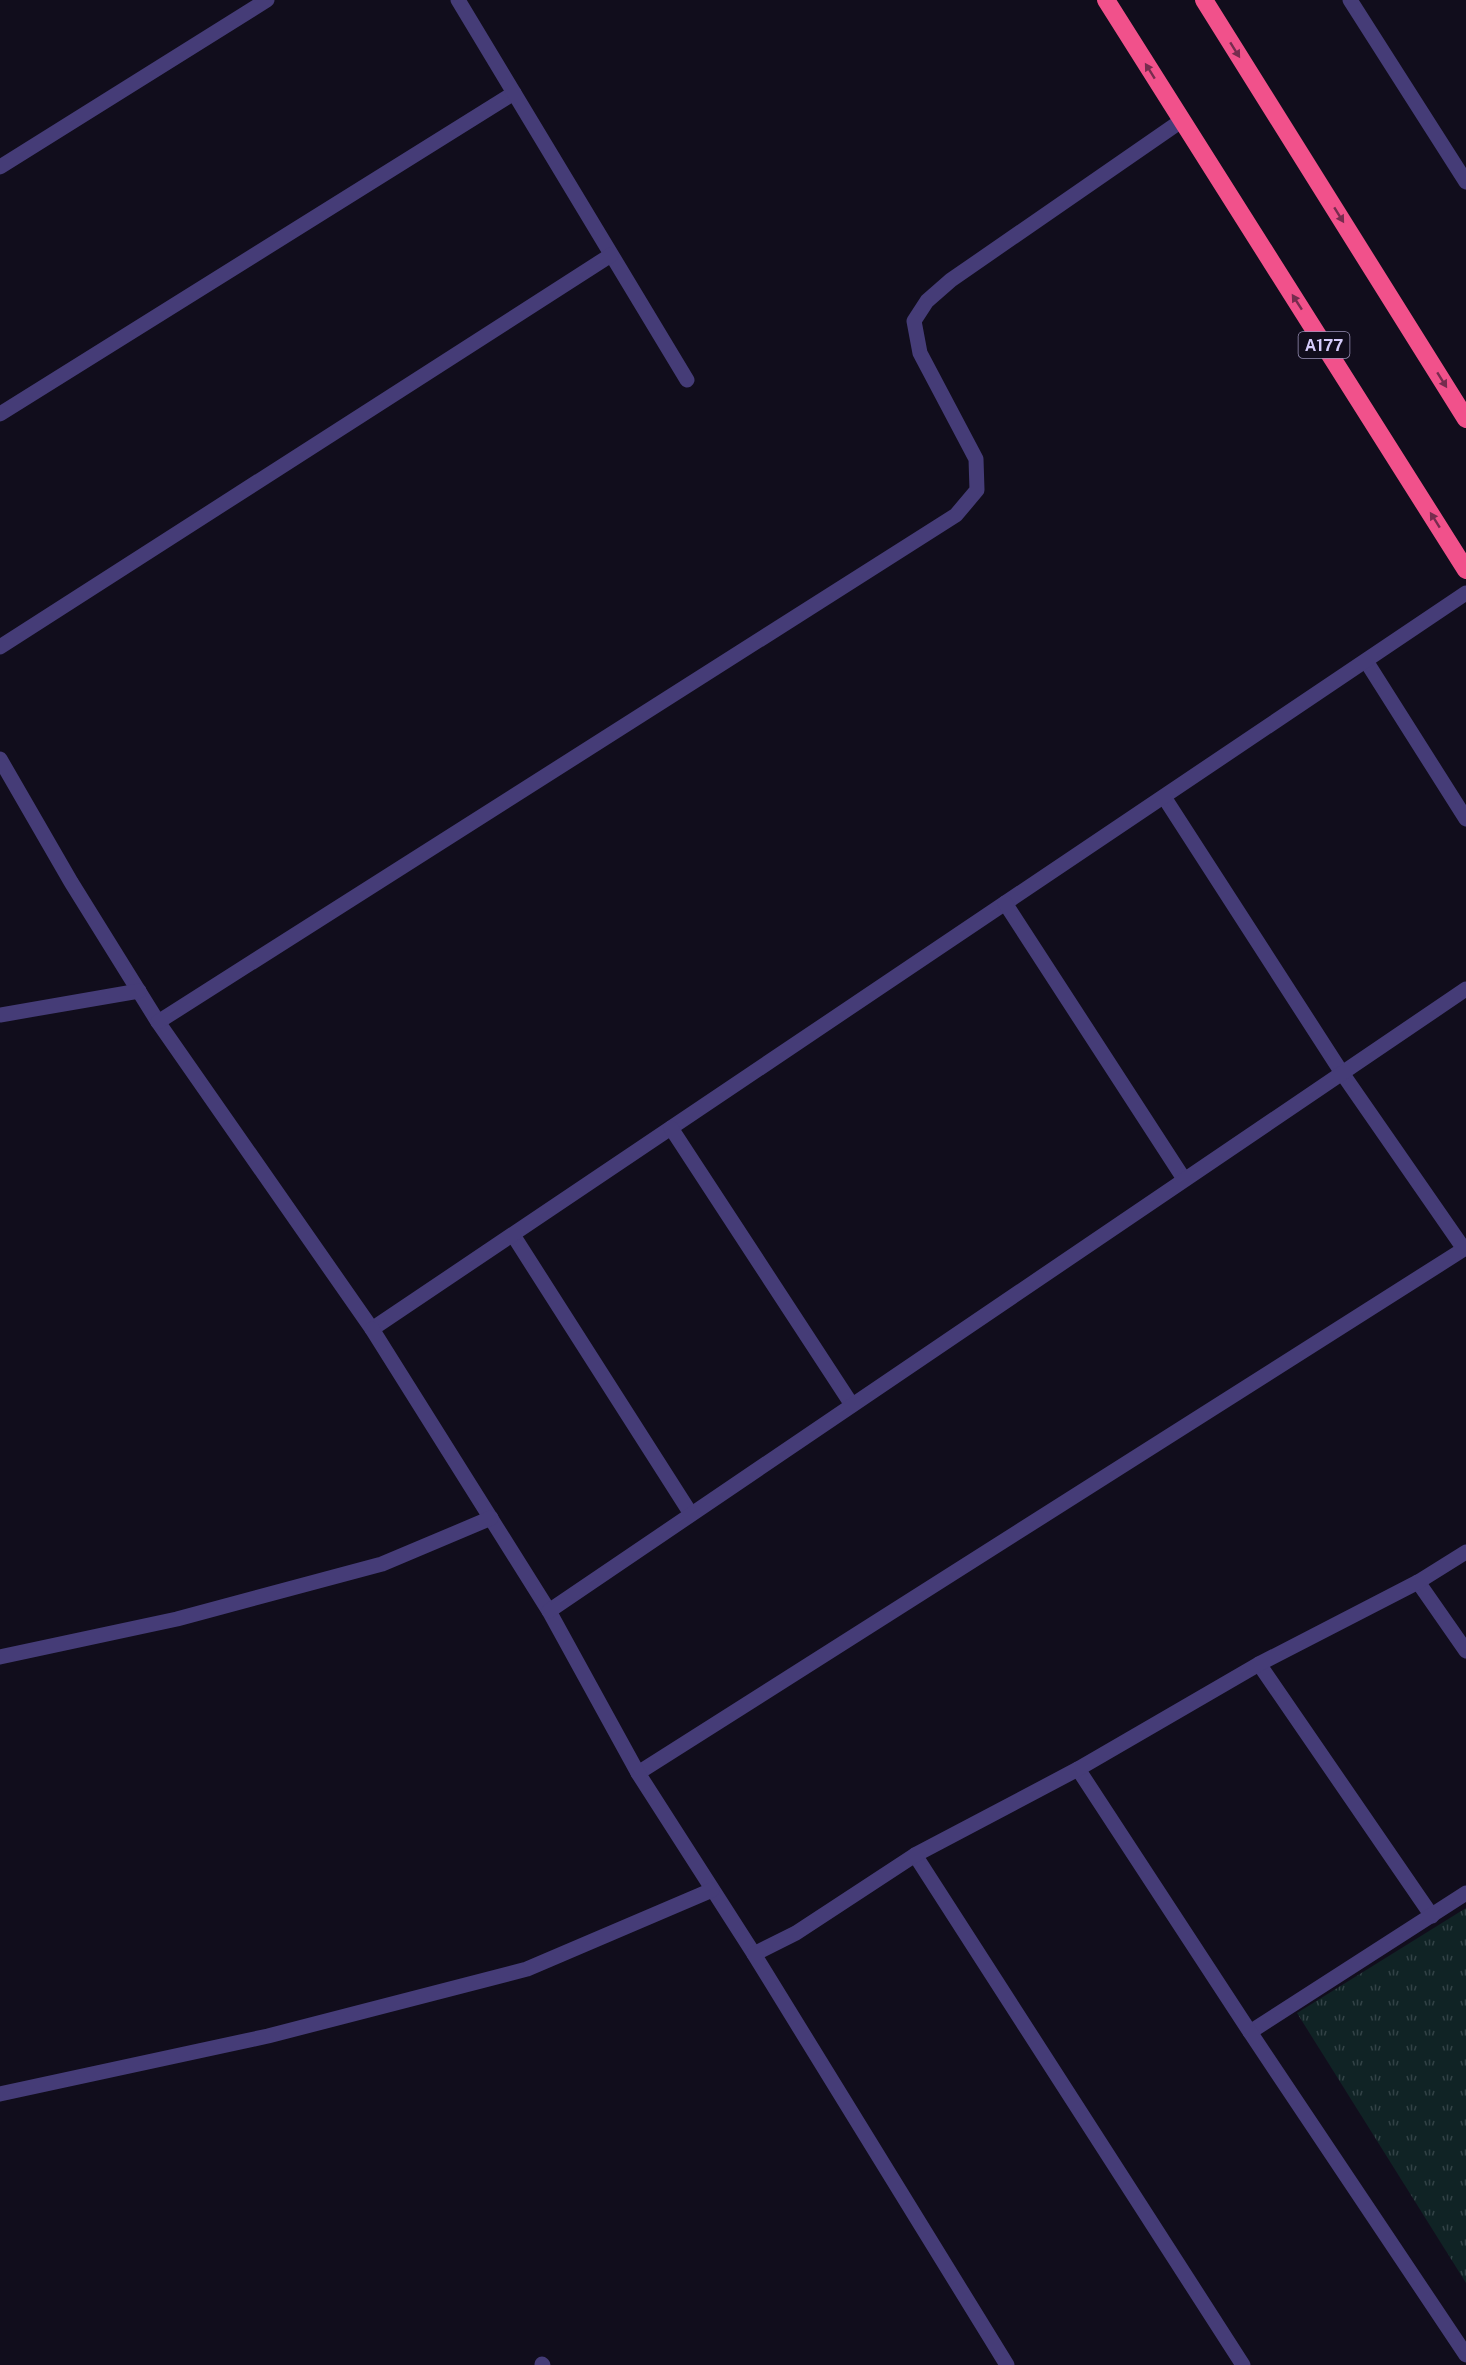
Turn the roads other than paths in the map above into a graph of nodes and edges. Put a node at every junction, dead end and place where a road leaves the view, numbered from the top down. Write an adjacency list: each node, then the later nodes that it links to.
1 (267, 0): 8 (street)
2 (459, 0): 6 (street)
3 (1106, 0): 7 (highway, A177, one-way to 3)
4 (1204, 0): 13 (highway, one-way to 13)
5 (1350, 0): 9 (street)
6 (514, 93): 10 (street); 12 (street)
7 (1181, 121): 14 (highway, A177, one-way to 7); 25 (street)
8 (0, 167)
9 (1465, 179)
10 (611, 255): 11 (street); 16 (street)
11 (687, 380)
12 (0, 414)
13 (1466, 419)
14 (1466, 570)
15 (1466, 593): 17 (street)
16 (0, 647)
17 (1366, 661): 19 (street); 20 (street)
18 (0, 759): 23 (street)
19 (1164, 797): 21 (street); 26 (street)
20 (1466, 819)
21 (1005, 903): 27 (street); 28 (street)
22 (1466, 989): 26 (street)
23 (139, 991): 24 (street); 25 (street)
24 (0, 1015)
25 (158, 1022): 30 (street)
26 (1342, 1073): 28 (street); 41 (street)
27 (671, 1128): 29 (street); 31 (street)
28 (1184, 1179): 31 (street)
29 (513, 1235): 30 (street); 32 (street)
30 (372, 1329): 33 (street)
31 (852, 1405): 32 (street)
32 (691, 1514): 36 (street)
33 (491, 1518): 36 (street); 38 (street)
34 (1466, 1552): 35 (street)
35 (1418, 1582): 37 (street); 39 (street)
36 (549, 1611): 41 (street)
37 (1466, 1651)
38 (0, 1657)
39 (1258, 1664): 40 (street); 45 (street)
40 (1078, 1769): 42 (street); 47 (street)
41 (638, 1773): 43 (street)
42 (915, 1855): 46 (street); 51 (street)
43 (712, 1890): 46 (street); 48 (street)
44 (1466, 1893): 45 (street)
45 (1432, 1916): 47 (street)
46 (754, 1954): 50 (street)
47 (1250, 2032): 49 (street)
48 (0, 2094)
49 (1466, 2355)
50 (1007, 2365)
51 (1243, 2365)

